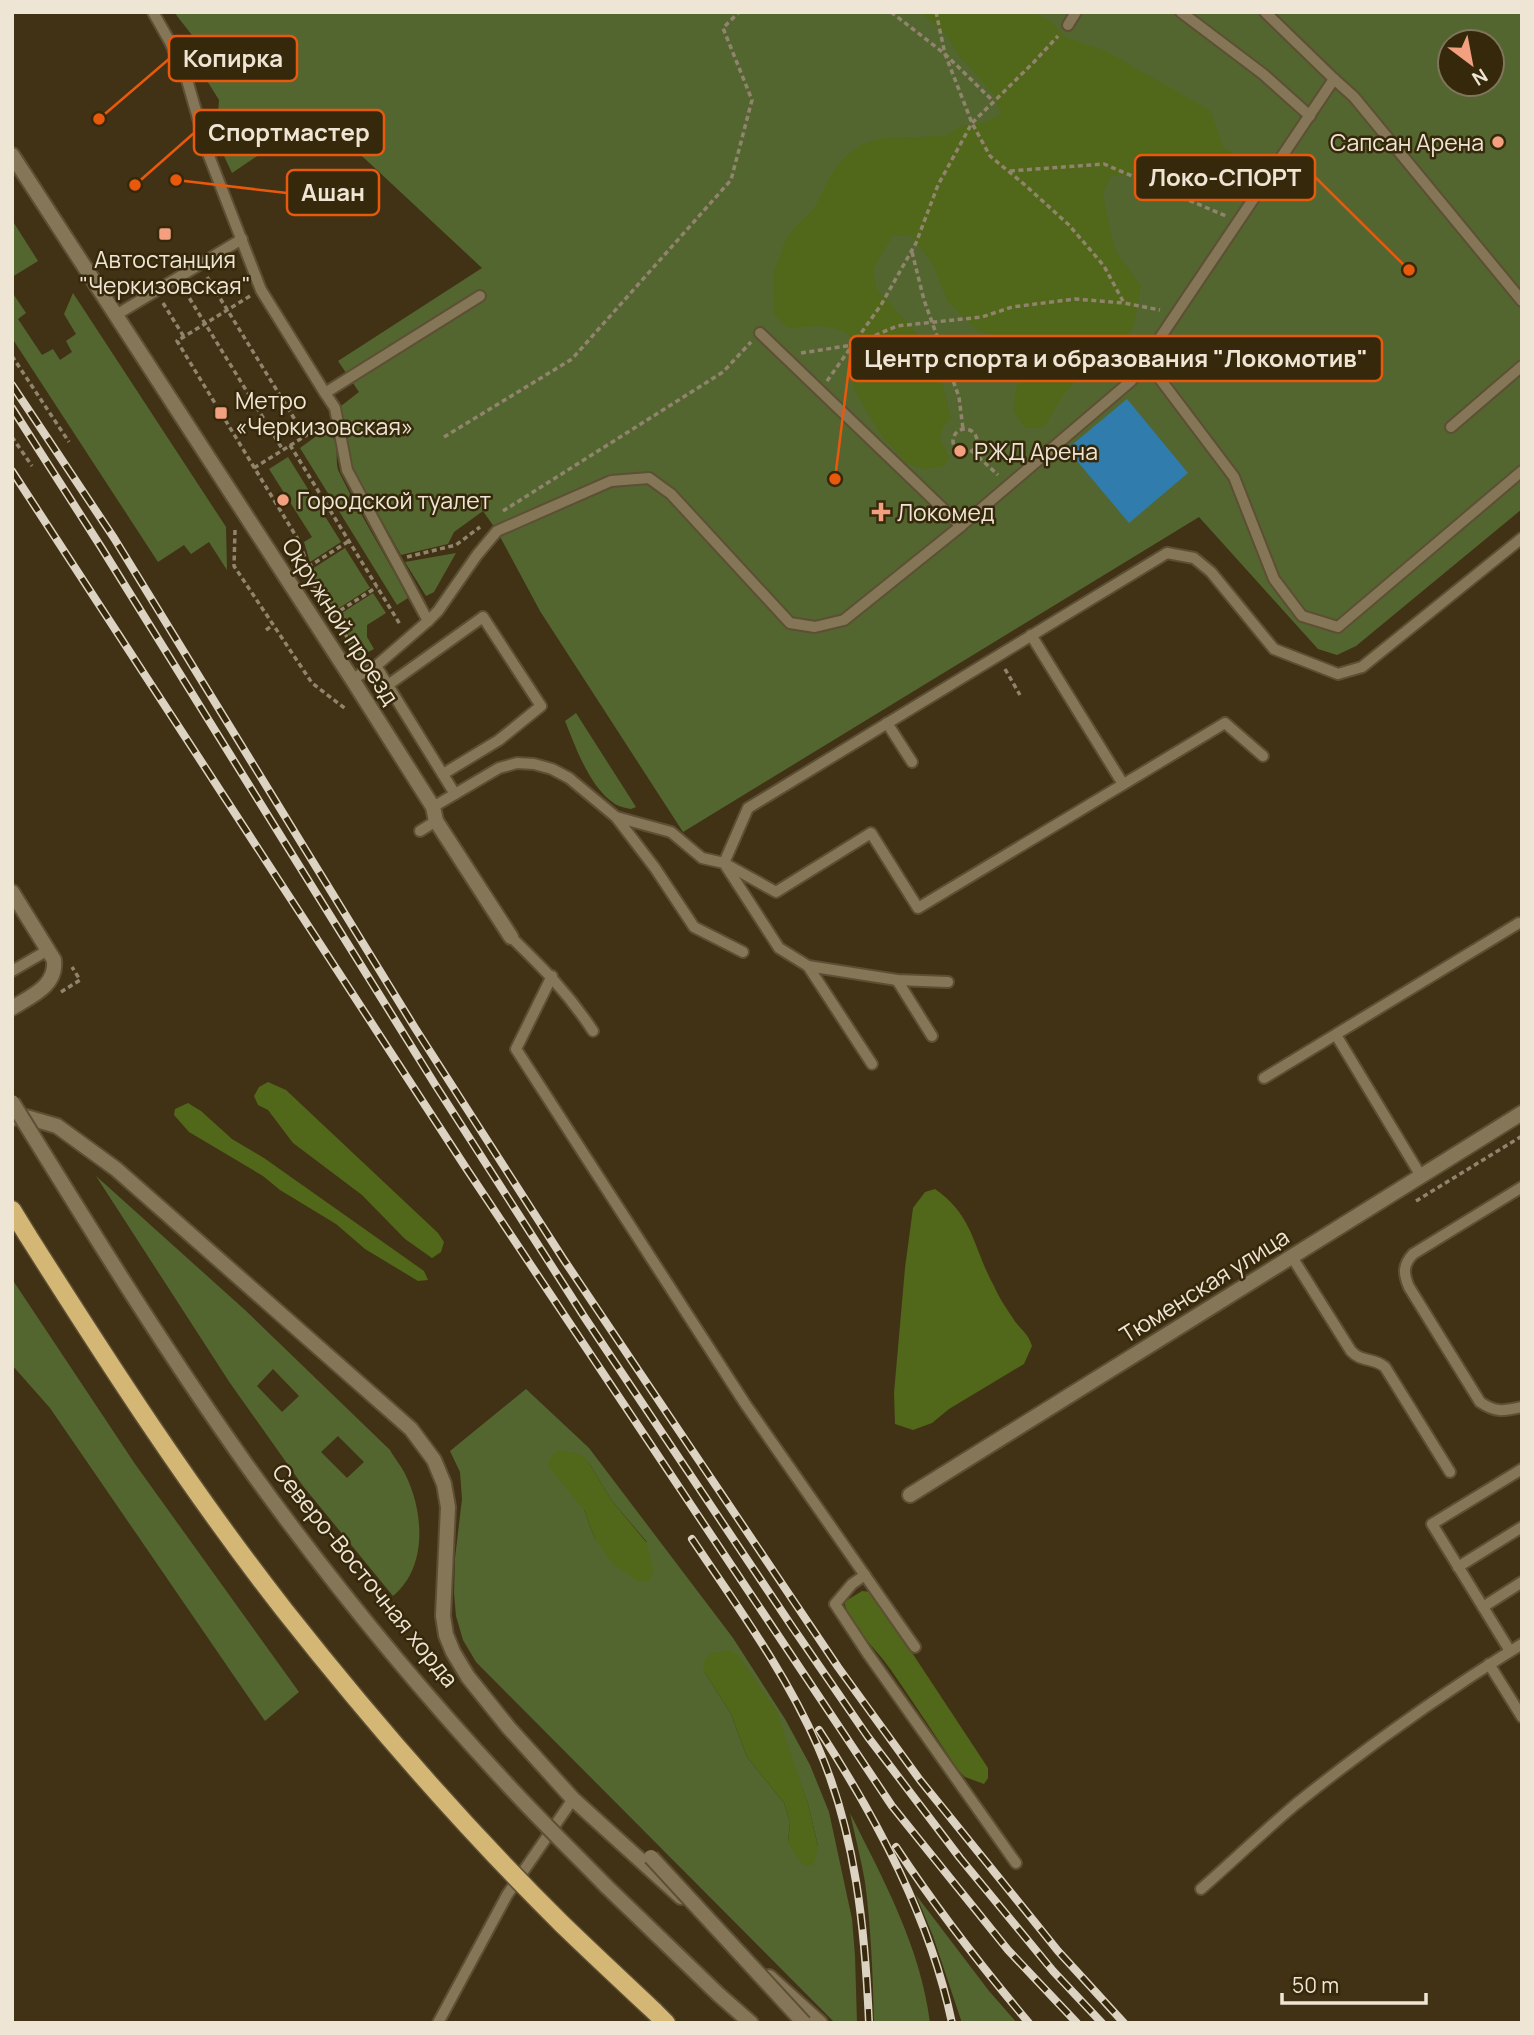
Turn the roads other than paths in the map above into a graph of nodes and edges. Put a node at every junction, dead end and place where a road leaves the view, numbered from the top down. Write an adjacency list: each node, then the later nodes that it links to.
1 (153, 12): 9 (lane)
2 (1076, 12): 5 (lane)
3 (1181, 12): 7 (lane)
4 (1265, 12): 6 (lane)
5 (1068, 25)
6 (1334, 79): 7 (lane); 11 (lane)
7 (1310, 116): 14 (lane)
8 (12, 155): 12 (street, Окружной проезд)
9 (242, 239): 12 (lane); 16 (lane)
10 (480, 296): 16 (lane)
11 (1522, 301)
12 (116, 316): 24 (street, Окружной проезд)
13 (760, 334): 19 (lane)
14 (1145, 359): 18 (lane); 19 (lane)
15 (1522, 366): 17 (lane)
16 (325, 393): 21 (lane)
17 (1451, 427)
18 (1522, 471)
19 (961, 526): 21 (lane)
20 (1522, 538): 22 (lane)
21 (428, 621): 23 (lane)
22 (1031, 635): 26 (lane); 30 (lane)
23 (376, 666): 24 (lane); 25 (lane)
24 (352, 679): 32 (street, Окружной проезд)
25 (388, 685): 29 (lane); 29 (lane)
26 (887, 723): 28 (lane); 35 (lane)
27 (1263, 756): 30 (lane)
28 (912, 762)
29 (443, 774): 31 (lane)
30 (1123, 784): 35 (lane)
31 (455, 793): 32 (lane); 33 (lane)
32 (434, 814): 34 (lane); 38 (street, Окружной проезд)
33 (616, 817): 35 (lane); 40 (lane)
34 (420, 831)
35 (724, 863): 41 (lane)
36 (12, 891): 39 (street)
37 (1519, 923): 48 (lane)
38 (511, 937): 43 (lane)
39 (48, 950): 42 (lane); 46 (street)
40 (743, 953)
41 (808, 966): 44 (lane); 50 (lane)
42 (12, 971)
43 (552, 976): 47 (lane); 67 (lane)
44 (897, 980): 45 (lane); 49 (lane)
45 (948, 982)
46 (12, 1008)
47 (593, 1031)
48 (1336, 1035): 51 (lane); 55 (lane)
49 (932, 1036)
50 (872, 1064)
51 (1264, 1078)
52 (12, 1102): 81 (street, Северо-Восточная хорда, bridge)
53 (1522, 1113): 55 (street, Тюменская улица)
54 (12, 1118): 75 (street)
55 (1421, 1176): 60 (street, Тюменская улица)
56 (1522, 1186): 61 (lane)
57 (12, 1210): 59 (main road)
58 (12, 1217): 59 (main road)
59 (28, 1236): 80 (main road, bridge)
60 (1292, 1257): 63 (lane); 64 (street, Тюменская улица)
61 (1522, 1407)
62 (1522, 1469): 66 (lane)
63 (1450, 1472)
64 (910, 1495)
65 (1522, 1527): 66 (lane)
66 (1458, 1567): 69 (lane)
67 (865, 1576): 71 (lane); 77 (lane)
68 (1522, 1583): 69 (lane)
69 (1483, 1606): 72 (lane)
70 (1522, 1644): 72 (lane)
71 (915, 1647)
72 (1510, 1651): 73 (lane)
73 (1489, 1664): 74 (lane); 78 (lane)
74 (1522, 1717)
75 (573, 1799): 79 (lane); 83 (street)
76 (651, 1857): 82 (street, bridge)
77 (1016, 1863)
78 (1201, 1889)
79 (438, 2023)
80 (666, 2023)
81 (751, 2023)
82 (804, 2023)
83 (820, 2023)

